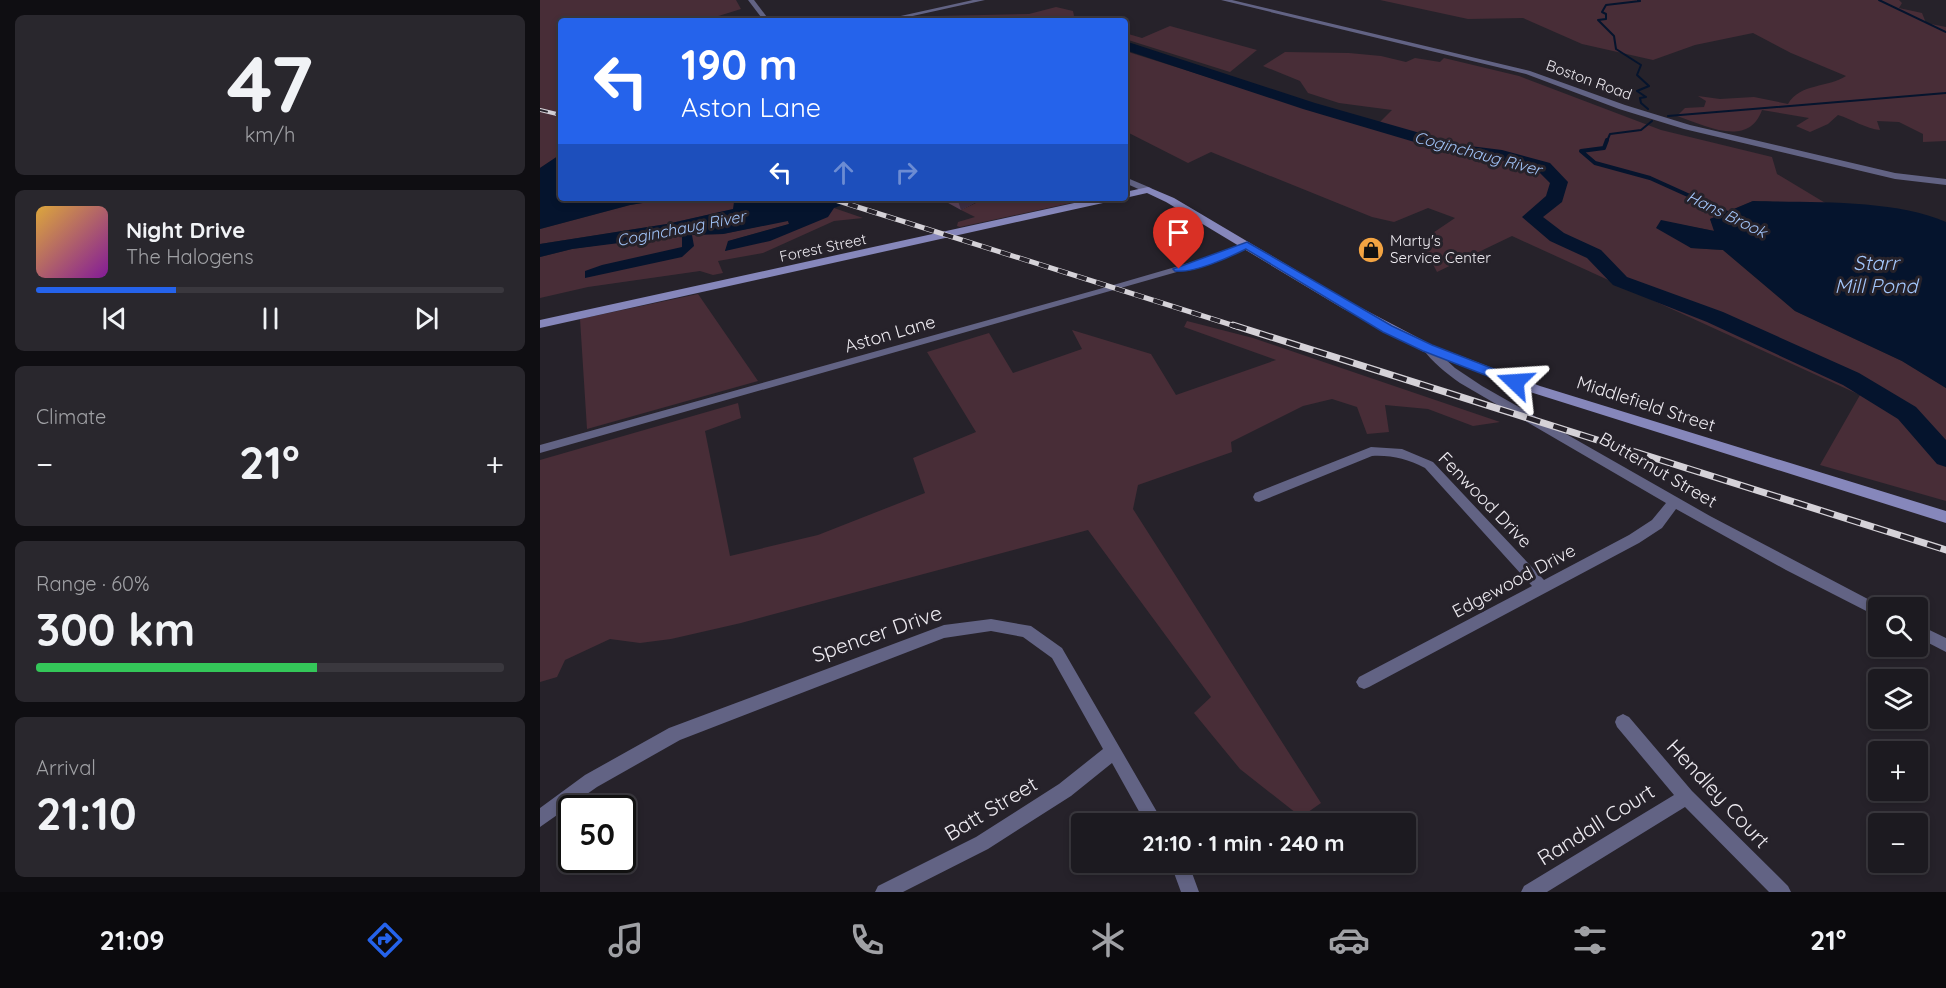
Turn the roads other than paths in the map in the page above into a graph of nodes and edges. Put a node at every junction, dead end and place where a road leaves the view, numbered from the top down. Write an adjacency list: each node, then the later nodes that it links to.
1 (752, 0): 4 (street)
2 (982, 0): 5 (street)
3 (1224, 0): 7 (street, Boston Road)
4 (765, 18)
5 (895, 18)
6 (1128, 181): 8 (street, Middlefield Street)
7 (1946, 182)
8 (1148, 190): 9 (main road); 11 (main road, Middlefield Street)
9 (1128, 194)
10 (1099, 201): 12 (main road, Forest Street)
11 (1247, 245): 13 (main road, Middlefield Street); 14 (street, Aston Lane)
12 (540, 324)
13 (1427, 348): 16 (street, Butternut Street); 17 (main road, Middlefield Street)
14 (540, 449)
15 (1260, 497): 18 (street, Fenwood Drive)
16 (1674, 502): 18 (street, Edgewood Drive); 19 (street, Butternut Street)
17 (1946, 517)
18 (1541, 586): 22 (street, Edgewood Drive)
19 (1868, 606)
20 (1928, 636): 21 (street)
21 (1946, 645)
22 (1364, 682)
23 (1623, 722): 25 (street, Hendley Court)
24 (1112, 752): 26 (street, Spencer Drive); 27 (street, Spencer Drive); 29 (street, Batt Street)
25 (1686, 796): 31 (street, Randall Court); 32 (street, Hendley Court)
26 (1149, 813)
27 (540, 818)
28 (1183, 873): 30 (street)
29 (884, 892)
30 (1190, 892)
31 (1530, 892)
32 (1782, 892)

